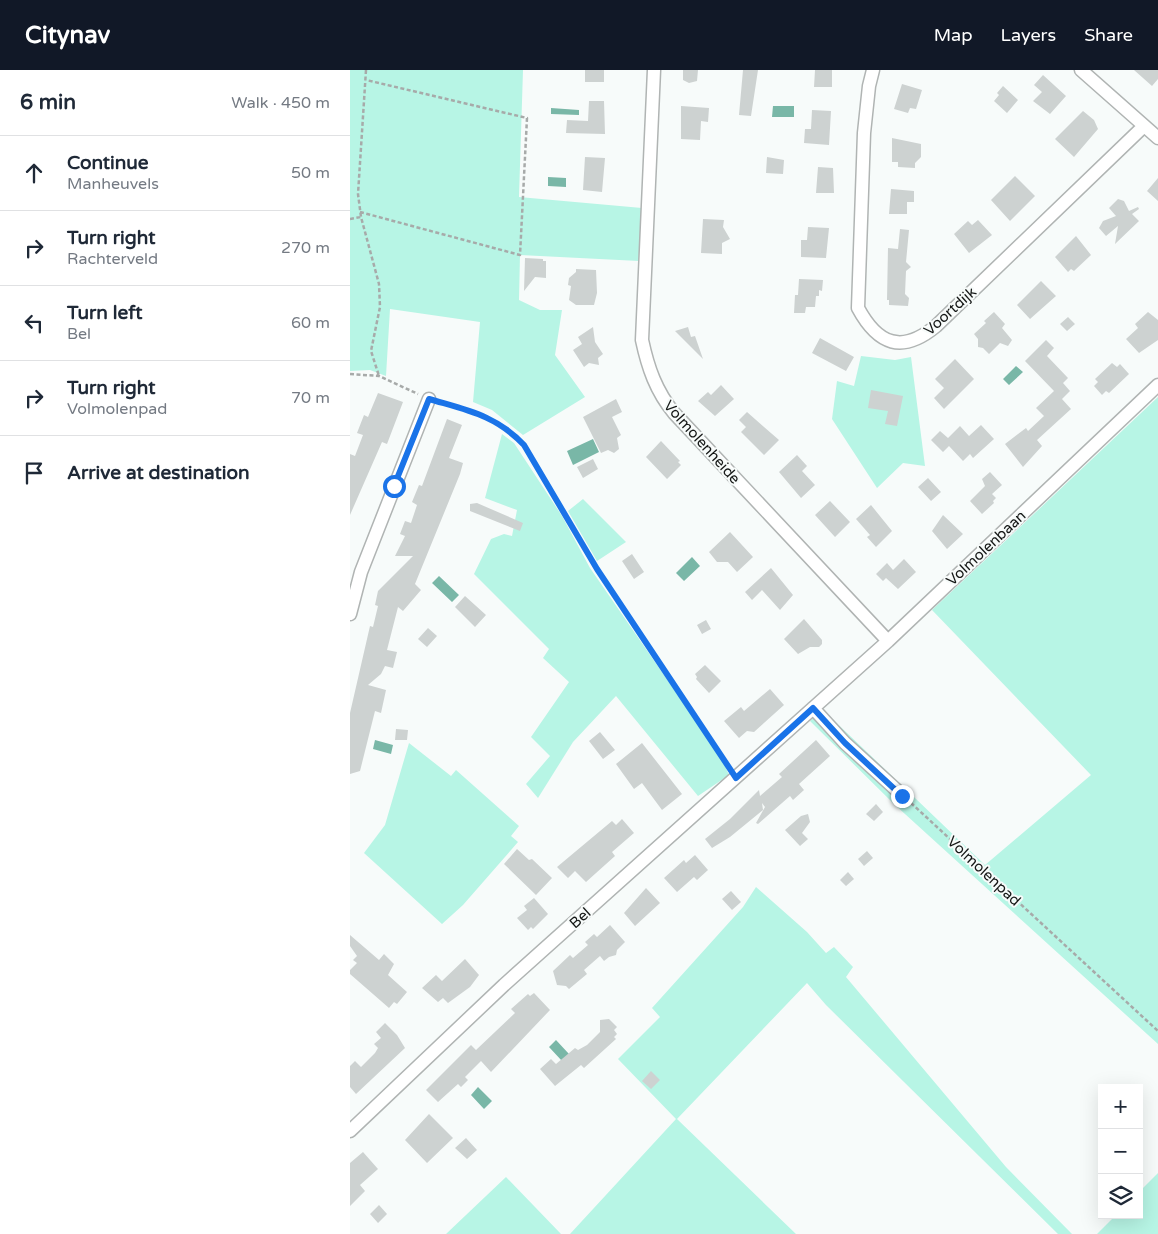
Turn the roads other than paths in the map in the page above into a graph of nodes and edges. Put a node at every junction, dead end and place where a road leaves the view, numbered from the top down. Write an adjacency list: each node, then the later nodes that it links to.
1 (654, 70): 9 (street, Volmolenheide)
2 (873, 70): 4 (street, Voortdijk)
3 (1081, 70): 4 (street)
4 (1144, 126): 5 (street)
5 (1158, 138)
6 (1158, 385): 9 (street, Volmolenbaan)
7 (429, 399): 8 (street)
8 (350, 614)
9 (888, 641): 10 (street, Volmolenbaan)
10 (813, 708): 11 (street); 12 (street, Bel)
11 (902, 796)
12 (350, 1131)

